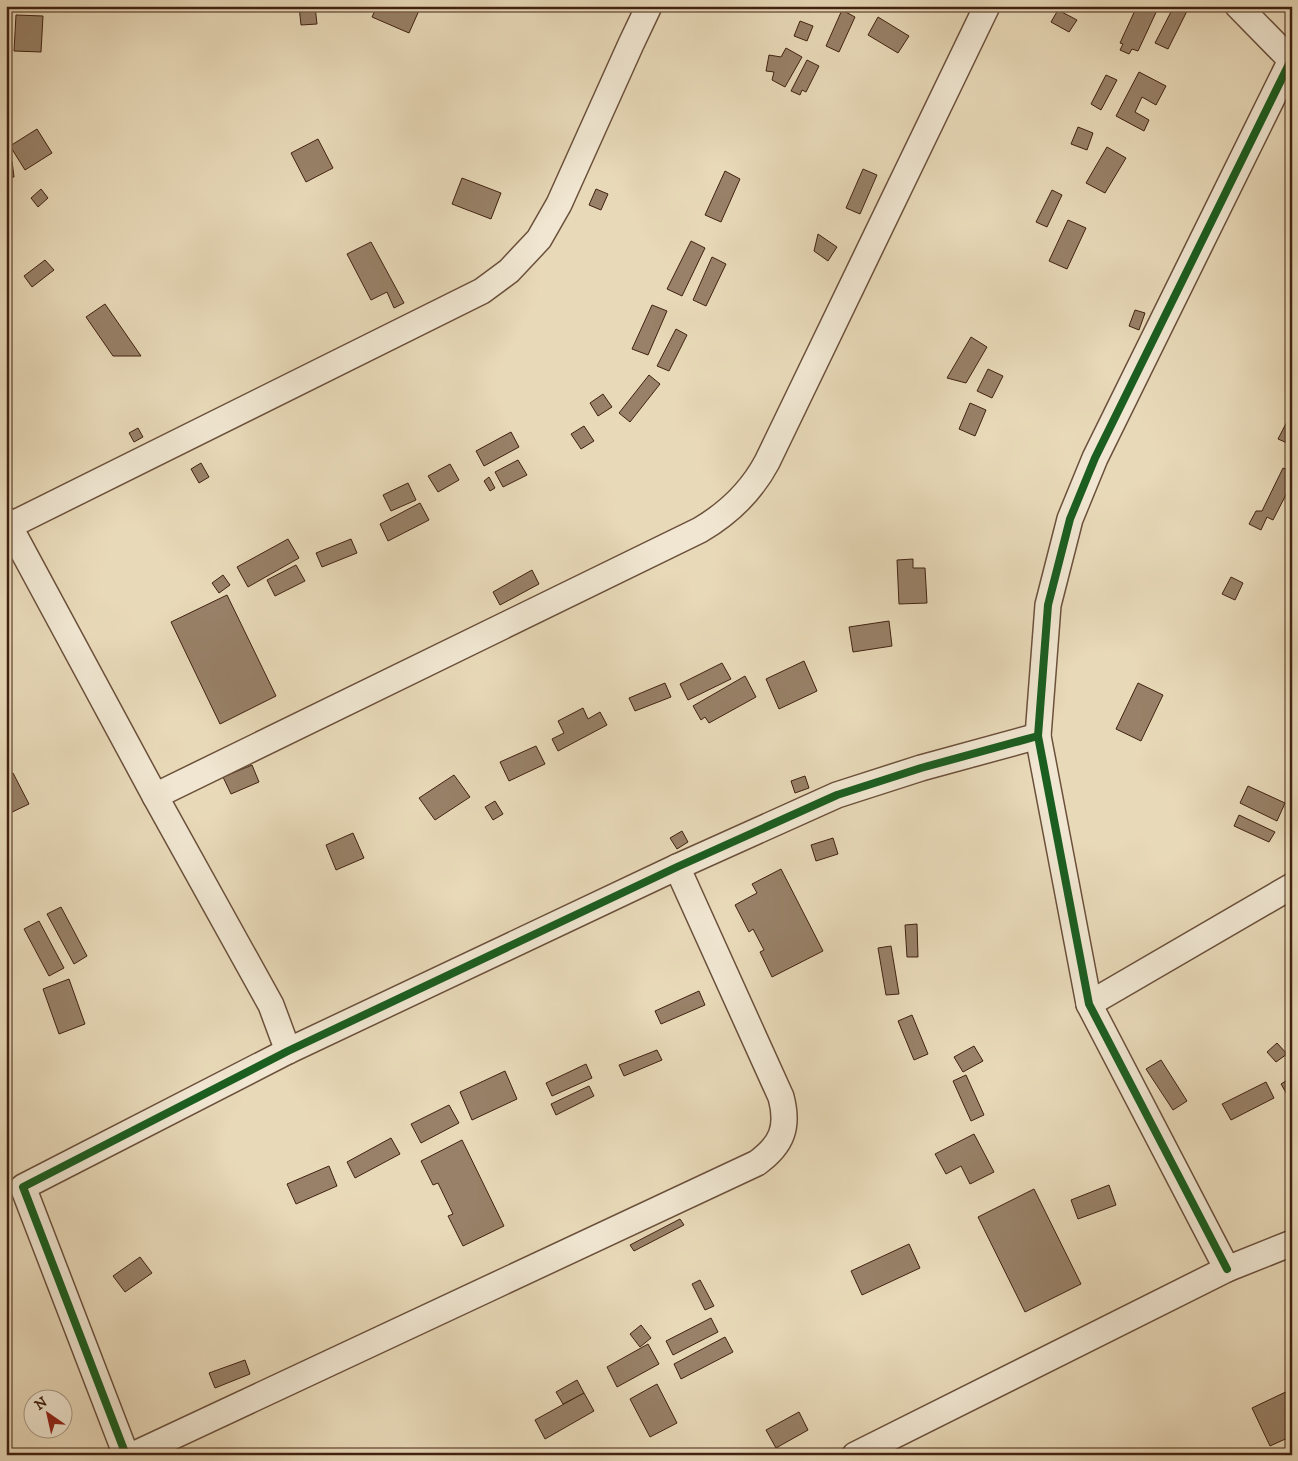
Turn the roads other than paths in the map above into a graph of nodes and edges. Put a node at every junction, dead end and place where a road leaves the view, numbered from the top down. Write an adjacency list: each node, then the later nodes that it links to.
1 (649, 6): 5 (street)
2 (987, 6): 7 (street)
3 (1238, 6): 4 (street)
4 (1291, 59): 6 (street)
5 (8, 523): 7 (street)
6 (1038, 736): 8 (street); 10 (street)
7 (155, 796): 11 (street)
8 (677, 867): 11 (street); 15 (street)
9 (1292, 886): 10 (street)
10 (1089, 1004): 13 (street)
11 (288, 1051): 14 (street)
12 (1292, 1243): 13 (street)
13 (1227, 1269): 16 (street)
14 (126, 1455)
15 (133, 1455)
16 (854, 1455)

